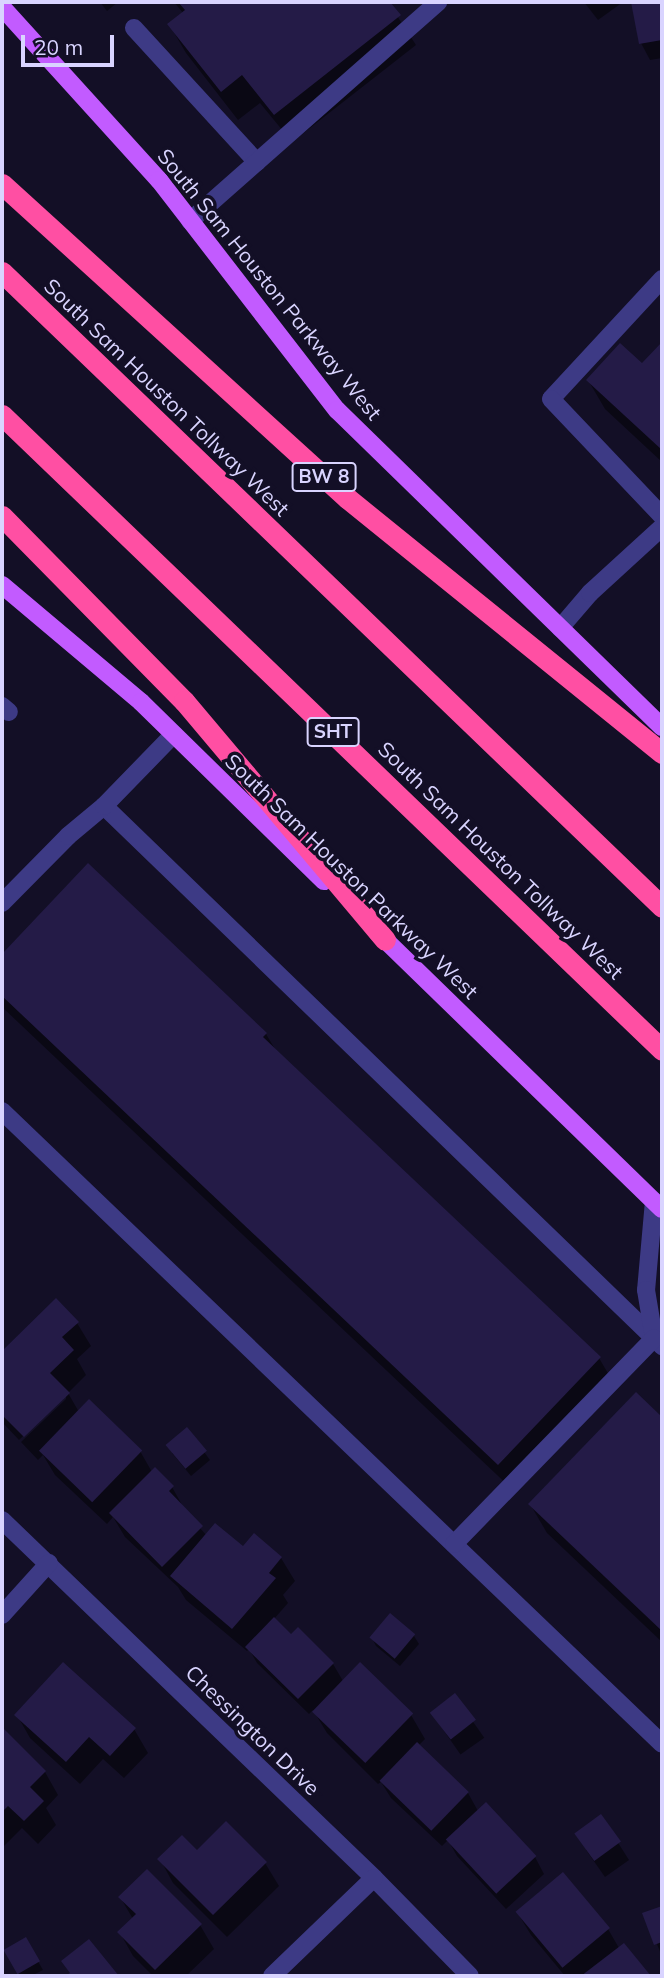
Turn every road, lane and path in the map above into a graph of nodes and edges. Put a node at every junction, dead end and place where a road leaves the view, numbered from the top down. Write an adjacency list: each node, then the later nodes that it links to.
1 (438, 2): 4 (street)
2 (2, 7): 6 (main road, South Sam Houston Parkway West)
3 (134, 28): 4 (street)
4 (257, 162): 6 (street)
5 (2, 184): 16 (highway, BW 8)
6 (190, 221): 14 (main road, South Sam Houston Parkway West)
7 (2, 272): 19 (highway, South Sam Houston Tollway West)
8 (662, 279): 11 (street)
9 (2, 415): 21 (highway, South Sam Houston Tollway West / SHT)
10 (2, 516): 20 (highway)
11 (662, 516)
12 (662, 527): 14 (street)
13 (2, 585): 15 (main road, South Sam Houston Parkway West)
14 (560, 628): 16 (main road, South Sam Houston Parkway West)
15 (174, 734): 17 (street); 20 (main road, South Sam Houston Parkway West)
16 (660, 741)
17 (104, 806): 18 (street); 24 (street)
18 (2, 903)
19 (662, 907)
20 (385, 940): 23 (main road, South Sam Houston Parkway West)
21 (662, 1050)
22 (2, 1111): 26 (street)
23 (658, 1205): 24 (street)
24 (659, 1341): 26 (street)
25 (2, 1520): 27 (street, Chessington Drive)
26 (454, 1544): 29 (street)
27 (48, 1563): 28 (street); 30 (street, Chessington Drive)
28 (2, 1615)
29 (662, 1744)
30 (374, 1878): 31 (street); 32 (street, Chessington Drive)
31 (272, 1976)
32 (470, 1976)

